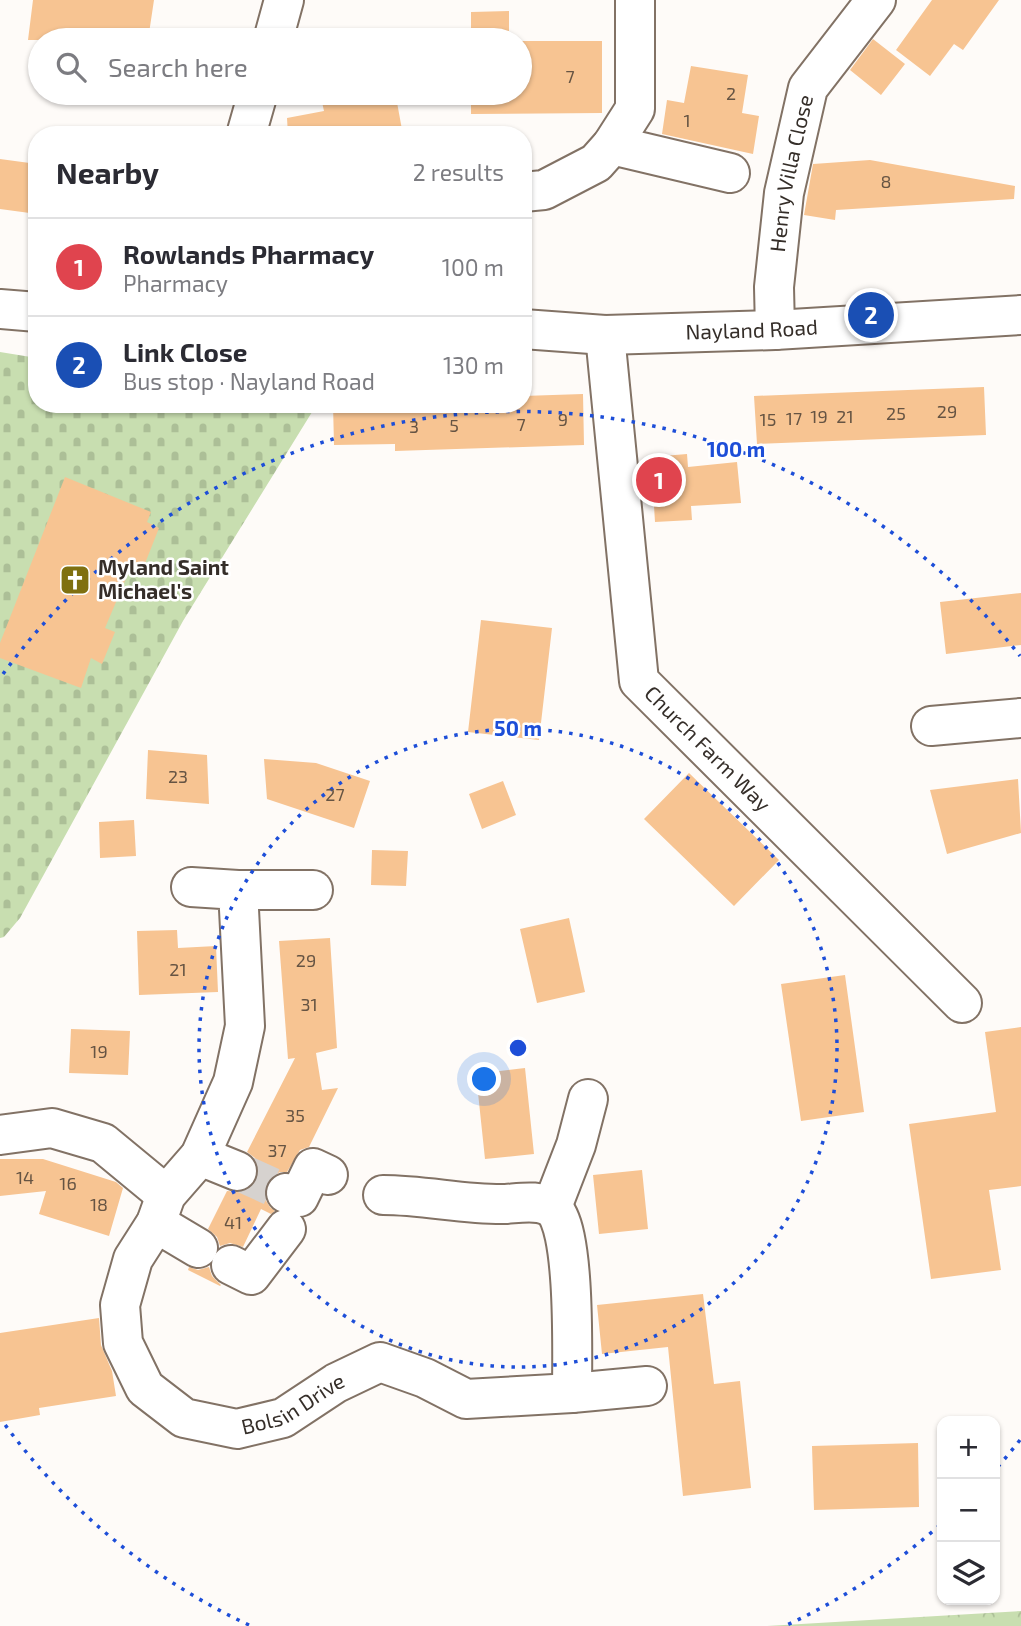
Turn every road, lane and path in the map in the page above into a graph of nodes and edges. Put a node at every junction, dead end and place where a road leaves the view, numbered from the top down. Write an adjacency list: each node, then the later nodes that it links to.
1 (284, 0): 4 (street)
2 (635, 0): 7 (street)
3 (876, 0): 14 (street, Henry Villa Close)
4 (276, 28)
5 (255, 105): 6 (street)
6 (249, 126)
7 (612, 145): 8 (street); 9 (street)
8 (730, 173)
9 (532, 191)
10 (0, 309): 11 (street)
11 (28, 311)
12 (1021, 315): 14 (street, Nayland Road)
13 (532, 329): 15 (street, Nayland Road)
14 (775, 330): 15 (street, Nayland Road)
15 (606, 335): 21 (street, Church Farm Way)
16 (1021, 718): 17 (street)
17 (931, 726)
18 (191, 887): 19 (street)
19 (238, 890): 20 (street); 24 (street, Bolsin Drive)
20 (313, 890)
21 (961, 1003)
22 (589, 1099): 28 (street)
23 (0, 1135): 29 (street)
24 (201, 1156): 25 (street); 29 (street, Bolsin Drive)
25 (237, 1171)
26 (328, 1175): 29 (street)
27 (383, 1195): 28 (street)
28 (552, 1208): 31 (street)
29 (161, 1209): 31 (street, Bolsin Drive)
30 (647, 1386): 31 (street, Bolsin Drive)
31 (572, 1393)

